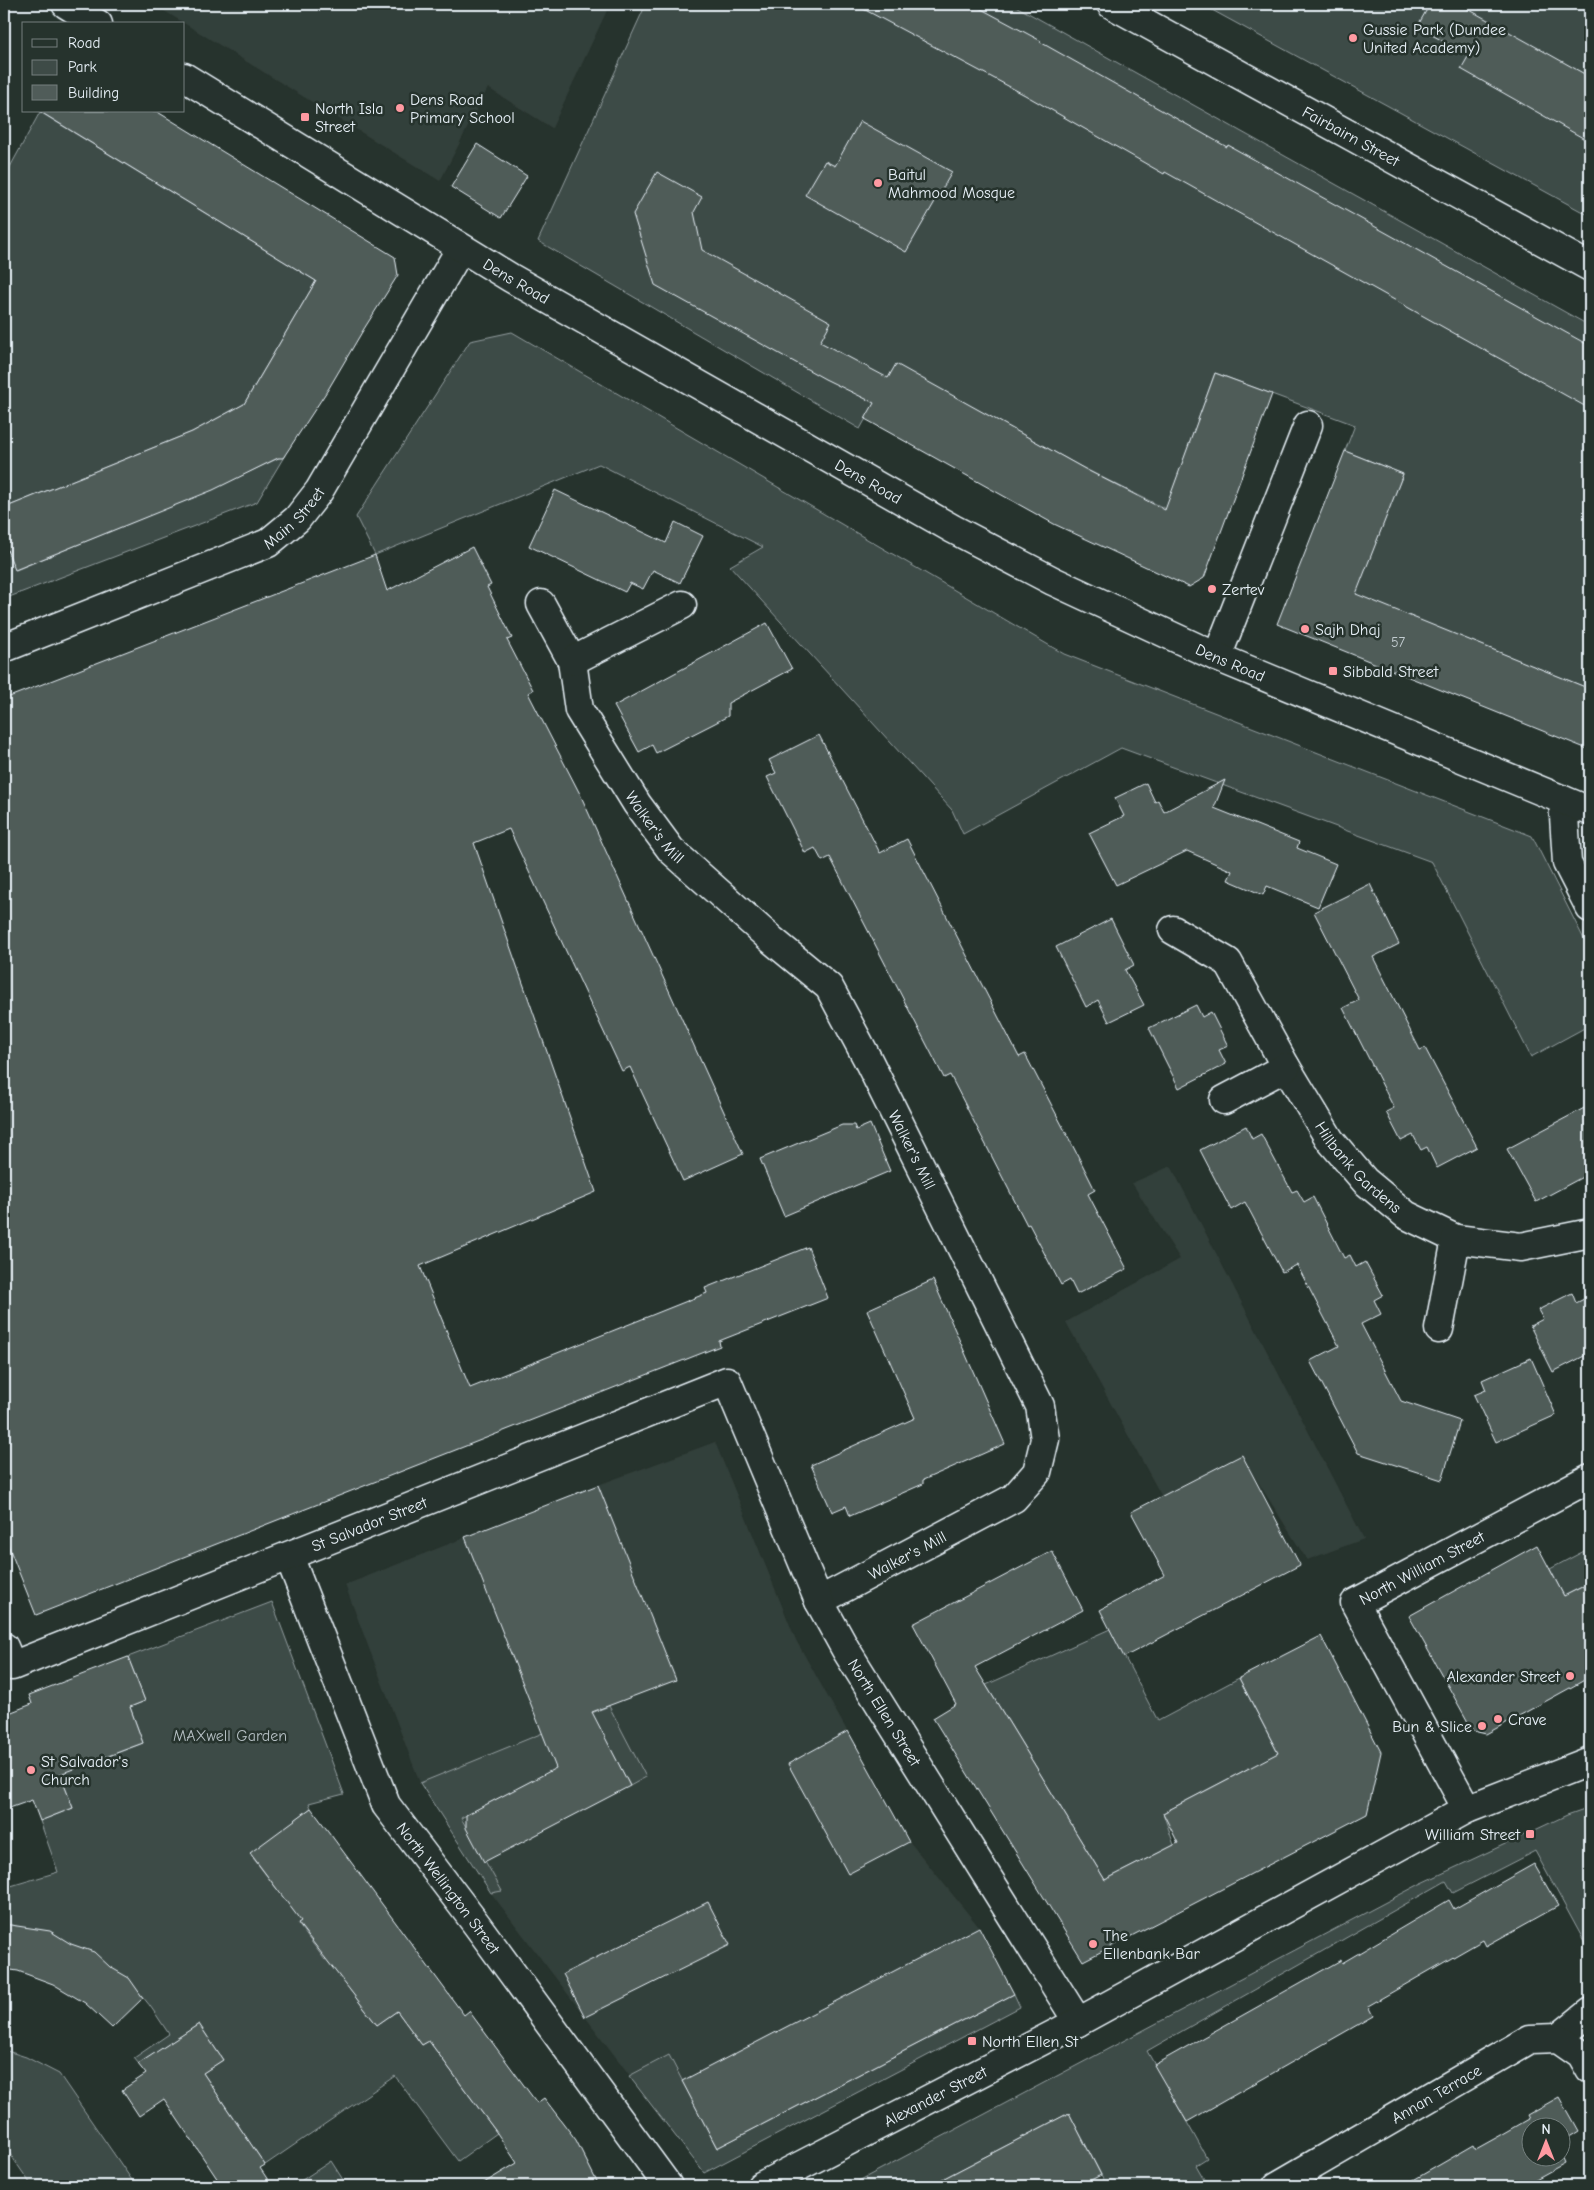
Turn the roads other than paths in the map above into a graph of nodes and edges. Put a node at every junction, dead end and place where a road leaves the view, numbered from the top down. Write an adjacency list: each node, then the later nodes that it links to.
1 (66, 4): 3 (street)
2 (1111, 4): 6 (street, Fairbairn Street)
3 (95, 22)
4 (185, 78): 5 (street, Dens Road)
5 (461, 248): 10 (street, Main Street); 11 (street, Dens Road)
6 (1590, 267)
7 (1308, 425): 11 (street)
8 (541, 604): 12 (street, Walker's Mill)
9 (682, 605): 12 (street)
10 (4, 648)
11 (1217, 658): 13 (street, Dens Road)
12 (572, 661): 25 (street, Walker's Mill)
13 (1563, 800): 14 (street, Dens Road); 15 (street)
14 (1590, 811)
15 (1590, 908)
16 (1172, 930): 17 (street, Hillbank Gardens)
17 (1286, 1067): 18 (street); 20 (street, Hillbank Gardens)
18 (1224, 1100)
19 (1590, 1233): 20 (street, Hillbank Gardens)
20 (1456, 1239): 21 (street)
21 (1438, 1329)
22 (727, 1381): 24 (street, St Salvador Street); 25 (street, North Ellen Street)
23 (1590, 1478): 28 (street, North William Street)
24 (289, 1556): 26 (street, St Salvador Street); 33 (street, North Wellington Street)
25 (819, 1601): 30 (street, North Ellen Street)
26 (8, 1656)
27 (1590, 1761): 28 (street, Alexander Street)
28 (1467, 1809): 30 (street, Alexander Street)
29 (1590, 2012): 31 (street)
30 (1078, 2022): 34 (street, Alexander Street)
31 (1558, 2038): 32 (street); 35 (street, Annan Terrace)
32 (1590, 2070)
33 (668, 2186)
34 (761, 2186)
35 (1277, 2186)

